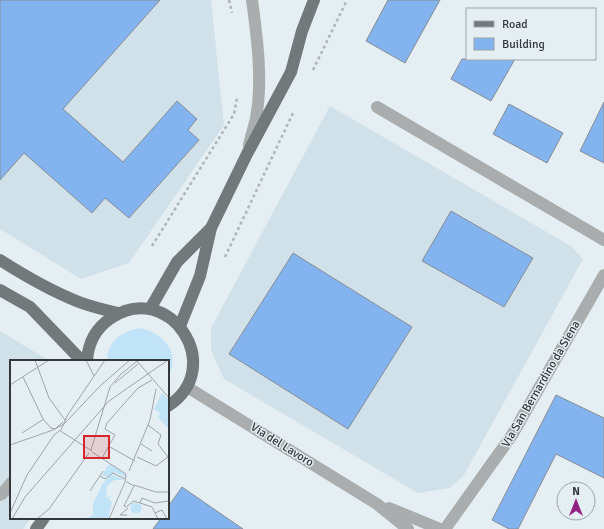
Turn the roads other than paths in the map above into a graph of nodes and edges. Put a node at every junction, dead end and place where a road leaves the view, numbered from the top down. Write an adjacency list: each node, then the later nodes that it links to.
1 (252, 0): 4 (street)
2 (314, 2): 4 (main road)
3 (377, 107): 6 (street)
4 (247, 154): 5 (main road)
5 (211, 228): 10 (main road); 12 (main road)
6 (604, 240)
7 (0, 260): 11 (main road)
8 (604, 275): 24 (street, Via San Bernardino da Siena)
9 (0, 290): 13 (main road)
10 (150, 309): 11 (main road); 12 (main road)
11 (118, 313): 14 (main road)
12 (180, 326): 15 (main road)
13 (81, 360)
14 (87, 360)
15 (187, 387): 16 (main road); 19 (street, Via del Lavoro)
16 (169, 405)
17 (10, 484): 18 (street)
18 (0, 495)
19 (377, 504): 22 (street, Via del Lavoro); 23 (street, Via del Lavoro)
20 (43, 519): 21 (main road)
21 (36, 529)
22 (408, 529)
23 (440, 529)
24 (445, 529)

